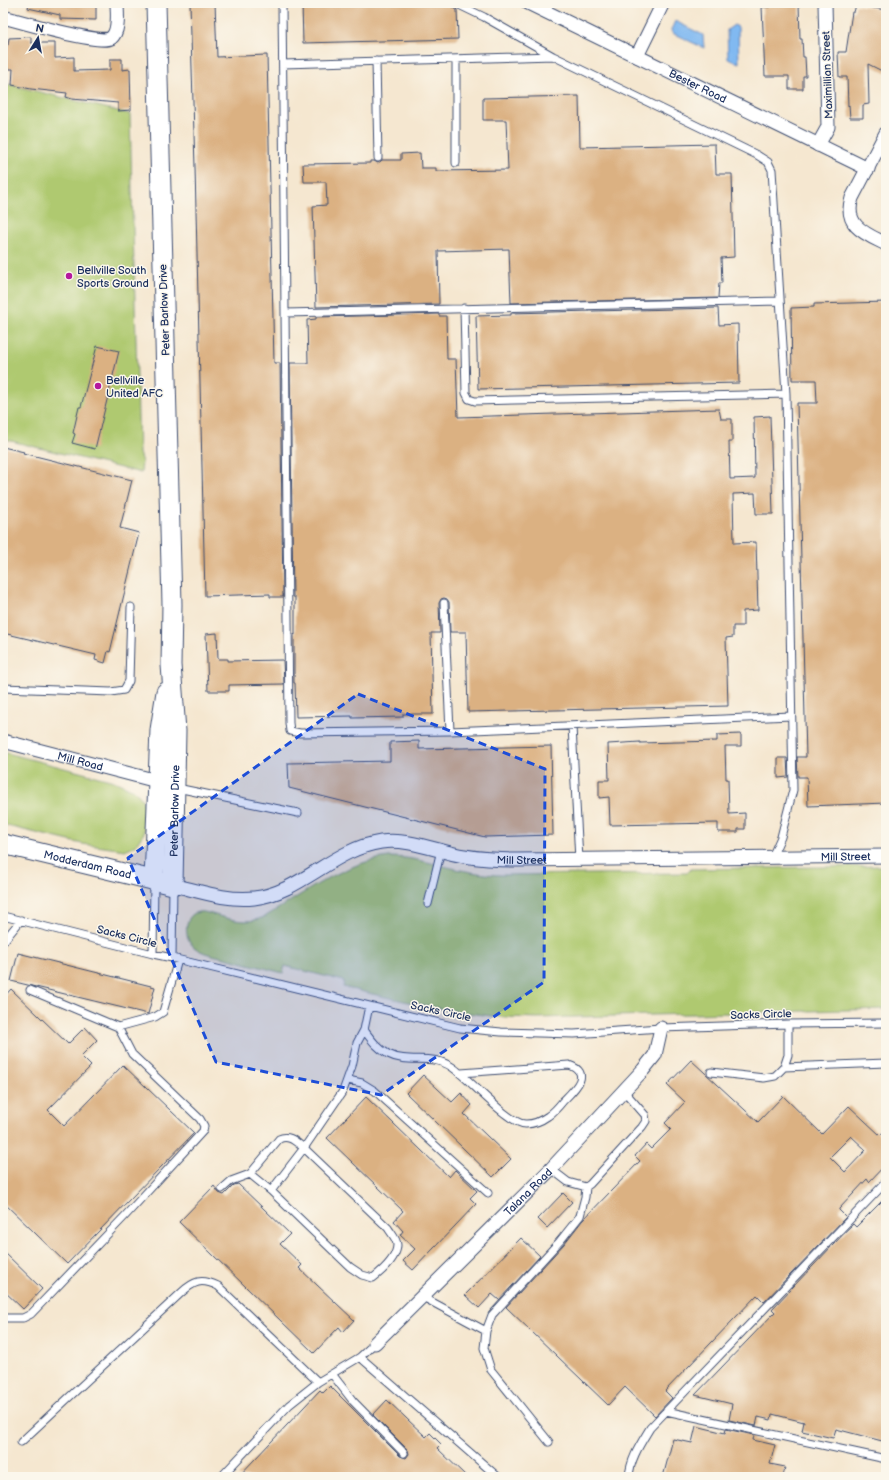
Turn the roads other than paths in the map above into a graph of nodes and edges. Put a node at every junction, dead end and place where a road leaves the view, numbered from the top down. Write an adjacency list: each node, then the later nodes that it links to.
1 (117, 3): 8 (street)
2 (156, 3): 31 (street, Peter Barlow Drive)
3 (282, 3): 13 (lane)
4 (455, 3): 9 (lane)
5 (528, 3): 10 (street, Bester Road)
6 (663, 3): 10 (street)
7 (825, 3): 15 (street, Maximillian Street)
8 (3, 17)
9 (553, 56): 11 (lane); 20 (lane)
10 (637, 56): 15 (street, Bester Road)
11 (456, 59): 12 (lane); 17 (lane)
12 (376, 61): 13 (lane); 16 (lane)
13 (283, 64): 22 (lane)
14 (886, 133): 18 (street)
15 (818, 144): 18 (street, Bester Road)
16 (378, 158)
17 (456, 163)
18 (868, 168): 19 (street)
19 (886, 244)
20 (780, 301): 21 (lane); 23 (lane)
21 (464, 308): 22 (lane); 23 (lane)
22 (286, 313): 29 (lane)
23 (786, 394): 27 (lane)
24 (444, 603): 29 (lane)
25 (131, 607): 26 (lane)
26 (3, 688)
27 (791, 716): 28 (lane); 35 (lane)
28 (572, 726): 29 (lane); 37 (lane)
29 (450, 731)
30 (3, 741): 31 (street, Mill Road)
31 (166, 784): 32 (lane); 38 (street, Peter Barlow Drive); 39 (street, Peter Barlow Drive)
32 (298, 813)
33 (3, 844): 38 (street, Modderdam Road)
34 (441, 850): 37 (street, Mill Street); 39 (street, Mill Street); 40 (lane)
35 (772, 856): 36 (street, Mill Street); 37 (street, Mill Street)
36 (886, 856)
37 (578, 860)
38 (154, 881): 39 (street, Modderdam Road); 44 (lane, Peter Barlow Drive)
39 (173, 885): 45 (lane, Peter Barlow Drive)
40 (428, 904)
41 (3, 916): 42 (lane, Sacks Circle)
42 (21, 920): 43 (lane); 44 (lane, Sacks Circle)
43 (3, 942)
44 (153, 954): 45 (lane, Sacks Circle)
45 (175, 959): 47 (lane, Sacks Circle); 50 (lane, Peter Barlow Drive)
46 (30, 990): 50 (lane)
47 (368, 1006): 51 (lane, Sacks Circle); 52 (lane)
48 (886, 1023): 49 (lane, Sacks Circle)
49 (788, 1024): 51 (lane, Sacks Circle); 54 (lane)
50 (118, 1027): 68 (lane)
51 (661, 1028): 58 (street, Talana Road)
52 (364, 1030): 56 (lane); 57 (lane)
53 (886, 1063): 54 (lane)
54 (784, 1068): 55 (lane)
55 (711, 1072)
56 (461, 1073): 56 (lane)
57 (348, 1080): 59 (lane); 66 (lane)
58 (624, 1091): 60 (street, Talana Road); 63 (lane)
59 (304, 1148): 61 (lane); 65 (lane); 65 (lane)
60 (551, 1169): 63 (lane); 67 (street, Talana Road)
61 (250, 1174): 64 (lane); 65 (lane)
62 (886, 1182): 74 (lane)
63 (586, 1187): 69 (lane)
64 (222, 1189)
65 (271, 1191)
66 (488, 1193)
67 (421, 1296): 69 (lane); 70 (street, Talana Road)
68 (3, 1318)
69 (486, 1331): 76 (lane)
70 (375, 1343): 71 (lane)
71 (360, 1357): 72 (lane); 80 (lane)
72 (332, 1374): 73 (lane); 77 (lane)
73 (318, 1382): 75 (lane); 79 (lane)
74 (666, 1411): 78 (lane); 81 (lane)
75 (21, 1442)
76 (549, 1442)
77 (404, 1453)
78 (886, 1459)
79 (220, 1477)
80 (498, 1477)
81 (629, 1477)

